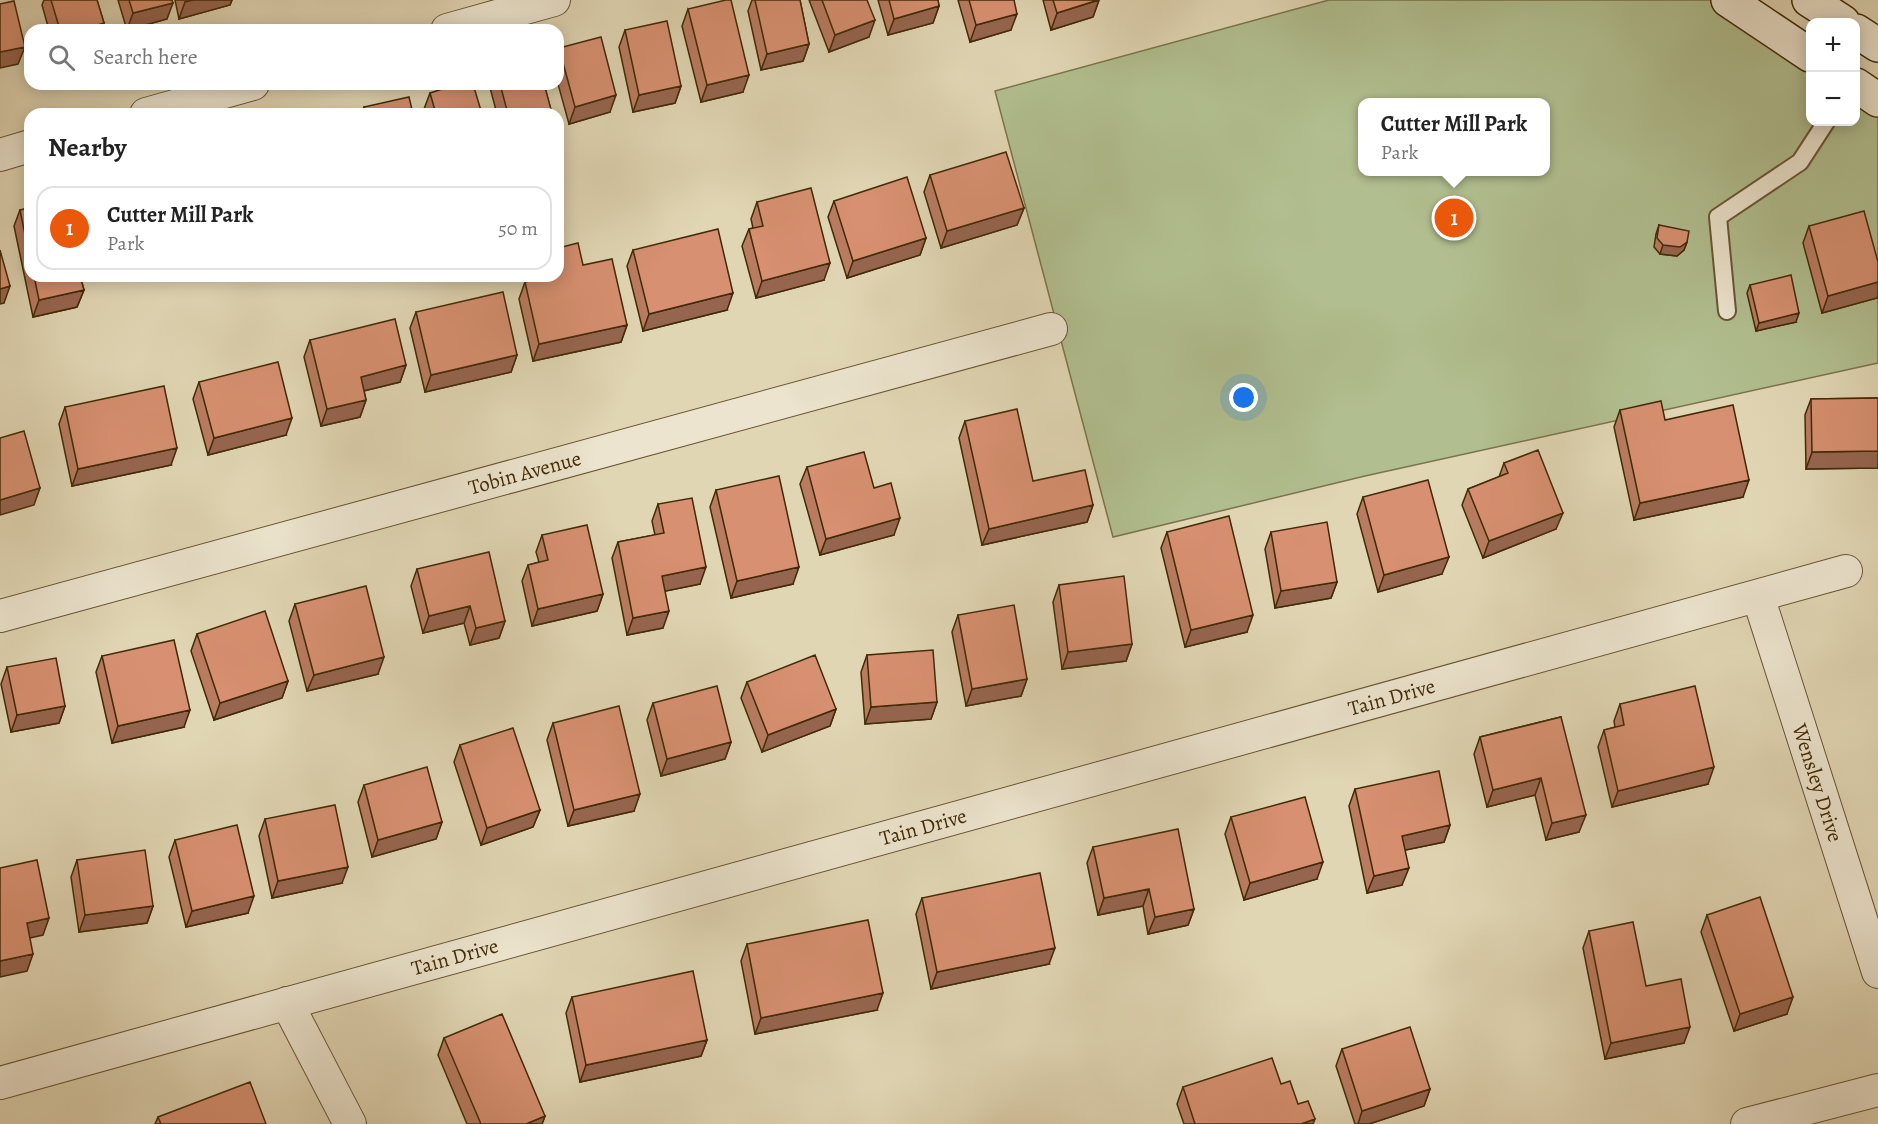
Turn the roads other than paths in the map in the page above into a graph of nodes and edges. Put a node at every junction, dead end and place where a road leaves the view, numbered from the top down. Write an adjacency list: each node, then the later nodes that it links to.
1 (555, 0): 5 (street)
2 (1728, 0): 8 (main road)
3 (1809, 0): 4 (main road)
4 (1837, 18)
5 (469, 24)
6 (1860, 34): 7 (main road)
7 (1878, 45)
8 (1806, 52)
9 (1860, 88): 11 (main road)
10 (232, 90): 12 (street)
11 (1878, 100)
12 (167, 108)
13 (1823, 126): 16 (lane)
14 (24, 148): 15 (street)
15 (0, 155)
16 (1727, 311)
17 (1051, 329): 20 (street, Tobin Avenue)
18 (1846, 571): 19 (street, Tain Drive)
19 (1758, 596): 21 (street, Wensley Drive); 22 (street, Tain Drive)
20 (0, 616)
21 (1878, 972)
22 (287, 1003): 23 (street, Tain Drive); 25 (street)
23 (0, 1083)
24 (1878, 1090): 26 (street)
25 (350, 1124)
26 (1747, 1124)

